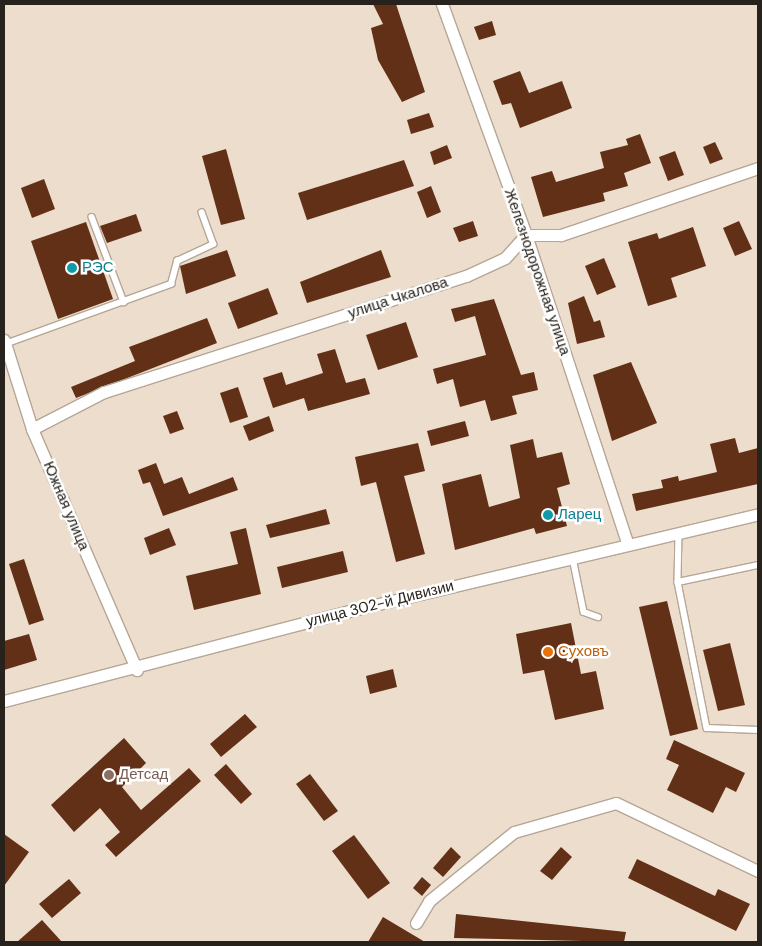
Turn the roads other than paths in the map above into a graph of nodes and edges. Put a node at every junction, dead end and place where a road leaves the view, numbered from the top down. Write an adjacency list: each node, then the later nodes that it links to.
1 (442, 4): 5 (street, Железнодорожная улица)
2 (758, 168): 5 (street)
3 (202, 213): 6 (lane)
4 (92, 217): 6 (lane)
5 (526, 235): 8 (street, улица Чкалова); 11 (street, Железнодорожная улица)
6 (124, 302): 7 (lane)
7 (4, 342): 8 (street, Южная улица)
8 (32, 429): 16 (street, Южная улица)
9 (758, 514): 10 (street, улица 302-й Дивизии)
10 (679, 533): 11 (street, улица 302-й Дивизии); 14 (lane)
11 (627, 543): 12 (street, улица 302-й Дивизии)
12 (573, 558): 15 (lane); 16 (street, улица 302-й Дивизии)
13 (758, 564): 14 (lane)
14 (678, 582): 18 (lane)
15 (598, 617)
16 (136, 670): 17 (street, улица 302-й Дивизии)
17 (4, 701)
18 (758, 727)
19 (758, 871): 20 (street)
20 (416, 923)

